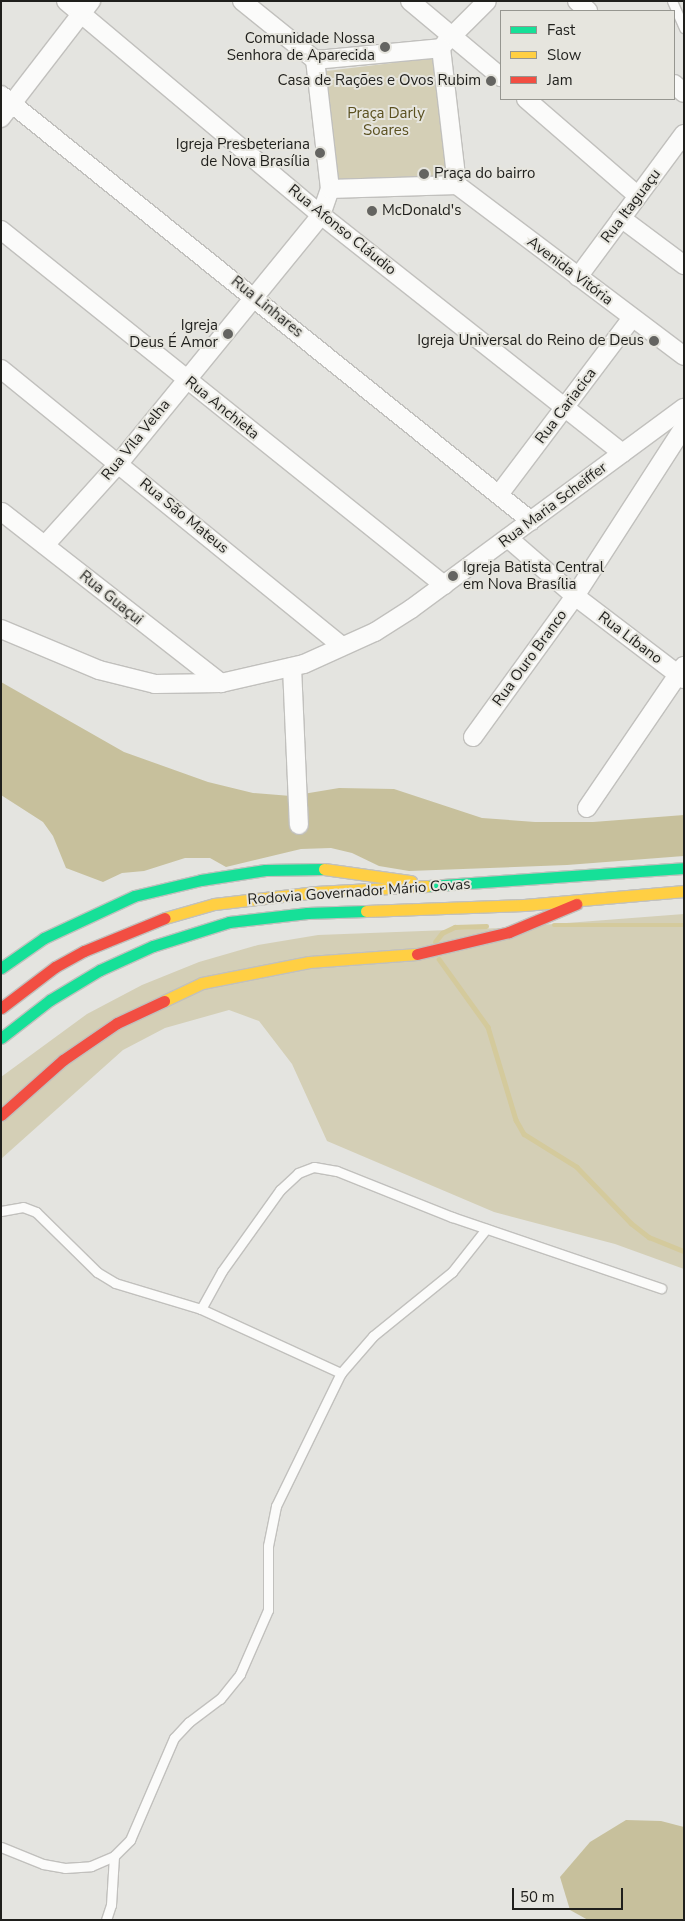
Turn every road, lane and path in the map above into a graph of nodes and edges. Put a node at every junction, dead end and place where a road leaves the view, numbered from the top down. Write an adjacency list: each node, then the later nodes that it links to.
1 (66, 1): 7 (street, Rua Afonso Cláudio)
2 (242, 1): 11 (street)
3 (410, 1): 10 (street)
4 (487, 1): 10 (street)
5 (577, 1): 8 (street)
6 (672, 1): 9 (lane)
7 (86, 7): 13 (street); 20 (street, Rua Afonso Cláudio)
8 (587, 10)
9 (684, 28)
10 (446, 41): 11 (street); 12 (street); 17 (street)
11 (314, 60): 18 (street)
12 (500, 76)
13 (7, 99): 15 (street); 25 (street, Rua Linhares)
14 (527, 100): 19 (street)
15 (1, 118)
16 (684, 134): 19 (street, Rua Itaguaçu)
17 (457, 185): 18 (street); 24 (street, Avenida Vitória)
18 (330, 189): 20 (street, Rua Vila Velha)
19 (638, 196): 21 (street, Rua Itaguaçu)
20 (321, 215): 25 (street, Rua Vila Velha); 31 (street, Rua Afonso Cláudio)
21 (621, 218): 23 (street); 24 (street, Rua Itaguaçu)
22 (1, 230): 29 (street, Rua Anchieta)
23 (684, 265)
24 (578, 277): 26 (street, Avenida Vitória)
25 (254, 297): 29 (street, Rua Vila Velha); 35 (street, Rua Linhares)
26 (632, 318): 27 (street, Avenida Vitória); 31 (street, Rua Cariacica)
27 (684, 356)
28 (1, 369): 34 (street, Rua São Mateus)
29 (186, 379): 34 (street, Rua Vila Velha); 40 (street, Rua Anchieta)
30 (684, 408): 33 (street, Rua Maria Scheiffer)
31 (566, 409): 33 (street, Rua Afonso Cláudio); 35 (street, Rua Cariacica)
32 (684, 427): 41 (street, Rua Ouro Branco)
33 (622, 453): 37 (street, Rua Maria Scheiffer)
34 (119, 463): 39 (street, Rua Vila Velha); 43 (street, Rua São Mateus)
35 (500, 494): 37 (street, Rua Linhares)
36 (2, 512): 39 (street, Rua Guaçui)
37 (531, 521): 38 (street, Rua Maria Scheiffer)
38 (508, 538): 40 (street, Rua Maria Scheiffer); 41 (street, Rua Líbano)
39 (45, 545): 46 (street, Rua Guaçui)
40 (444, 585): 43 (street, Rua Maria Scheiffer)
41 (575, 596): 45 (street, Rua Líbano); 47 (street, Rua Ouro Branco)
42 (1, 629): 46 (street, Rua Maria Scheiffer)
43 (342, 646): 44 (street, Rua Maria Scheiffer)
44 (292, 667): 46 (street, Rua Maria Scheiffer); 49 (street)
45 (682, 673): 48 (street)
46 (221, 683)
47 (473, 738)
48 (587, 808)
49 (299, 824)
50 (684, 868): 51 (main road, Rodovia Governador Mário Covas)
51 (441, 886): 54 (main road); 55 (main road, Rodovia Governador Mário Covas)
52 (684, 892): 53 (main road, Rodovia Governador Mário Covas)
53 (584, 900): 56 (main road, Rodovia Governador Mário Covas); 57 (main road, Rodovia Governador Mário Covas)
54 (1, 968)
55 (1, 1008)
56 (1, 1038)
57 (1, 1116)
58 (1, 1211): 61 (lane)
59 (486, 1228): 60 (lane); 61 (lane); 62 (lane)
60 (661, 1288)
61 (201, 1309): 62 (lane)
62 (342, 1373): 64 (lane)
63 (1, 1847): 64 (lane)
64 (114, 1856): 65 (lane)
65 (106, 1920)

